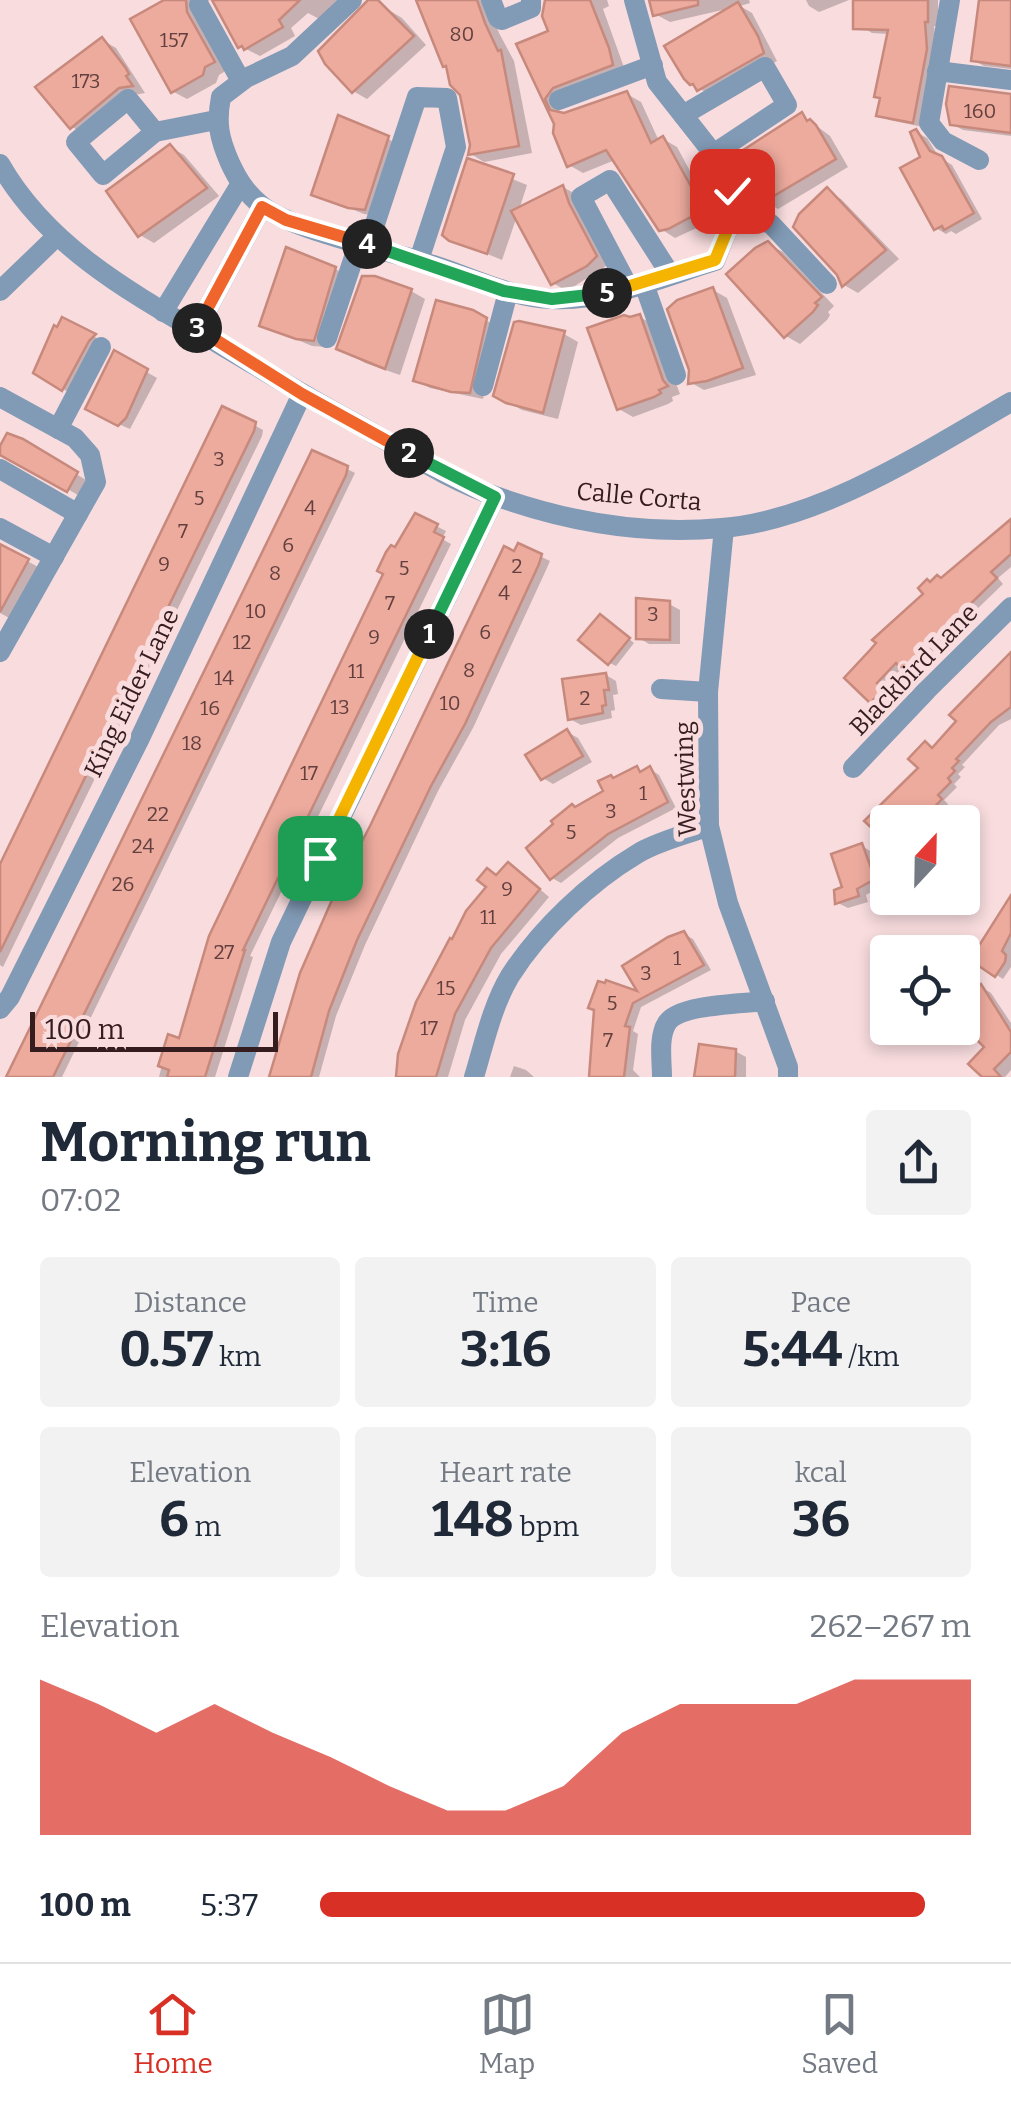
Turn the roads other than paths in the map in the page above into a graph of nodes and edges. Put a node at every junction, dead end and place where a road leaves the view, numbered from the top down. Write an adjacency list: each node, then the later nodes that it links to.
1 (352, 0): 10 (street)
2 (490, 0): 3 (street)
3 (531, 0)
4 (634, 0): 7 (street)
5 (950, 0): 8 (street)
6 (198, 5): 10 (street)
7 (653, 65): 11 (street); 12 (street)
8 (937, 71): 9 (street); 16 (street)
9 (1011, 80)
10 (241, 82): 13 (street)
11 (559, 100)
12 (683, 115): 15 (street); 15 (street)
13 (216, 120): 14 (street); 18 (street)
14 (154, 132)
15 (713, 154): 19 (street)
16 (979, 160)
17 (0, 164): 22 (street, Calle Corta)
18 (240, 185): 20 (street); 21 (street)
19 (731, 202): 26 (street); 27 (street)
20 (262, 207): 23 (street); 24 (street)
21 (219, 220): 23 (street); 31 (street)
22 (57, 236): 29 (street); 31 (street, Calle Corta)
23 (245, 238): 32 (street)
24 (363, 243): 25 (street); 25 (street); 33 (street)
25 (418, 260): 30 (street)
26 (670, 274): 28 (street); 28 (street)
27 (827, 284)
28 (636, 286): 30 (street); 35 (street)
29 (0, 291)
30 (508, 292): 36 (street)
31 (163, 312): 32 (street, Calle Corta)
32 (196, 330): 37 (street, Calle Corta)
33 (327, 338)
34 (101, 347): 40 (street)
35 (676, 375)
36 (483, 386)
37 (302, 394): 42 (street, Calle Corta); 54 (street, King Eider Lane)
38 (0, 397): 40 (street)
39 (1011, 402): 45 (street, Calle Corta)
40 (58, 429): 43 (street)
41 (0, 469): 43 (street)
42 (495, 497): 45 (street, Calle Corta); 55 (street)
43 (78, 514): 46 (street)
44 (0, 528): 46 (street)
45 (724, 528): 50 (street, Westwing)
46 (54, 556): 48 (street)
47 (1011, 608): 51 (street, Blackbird Lane)
48 (3, 639)
49 (661, 689): 50 (street)
50 (708, 692): 52 (street, Westwing)
51 (853, 768)
52 (708, 826): 53 (street, Westwing); 56 (street)
53 (765, 1002): 57 (street); 58 (street, Westwing)
54 (0, 1009)
55 (238, 1077)
56 (474, 1077)
57 (662, 1077)
58 (788, 1077)

